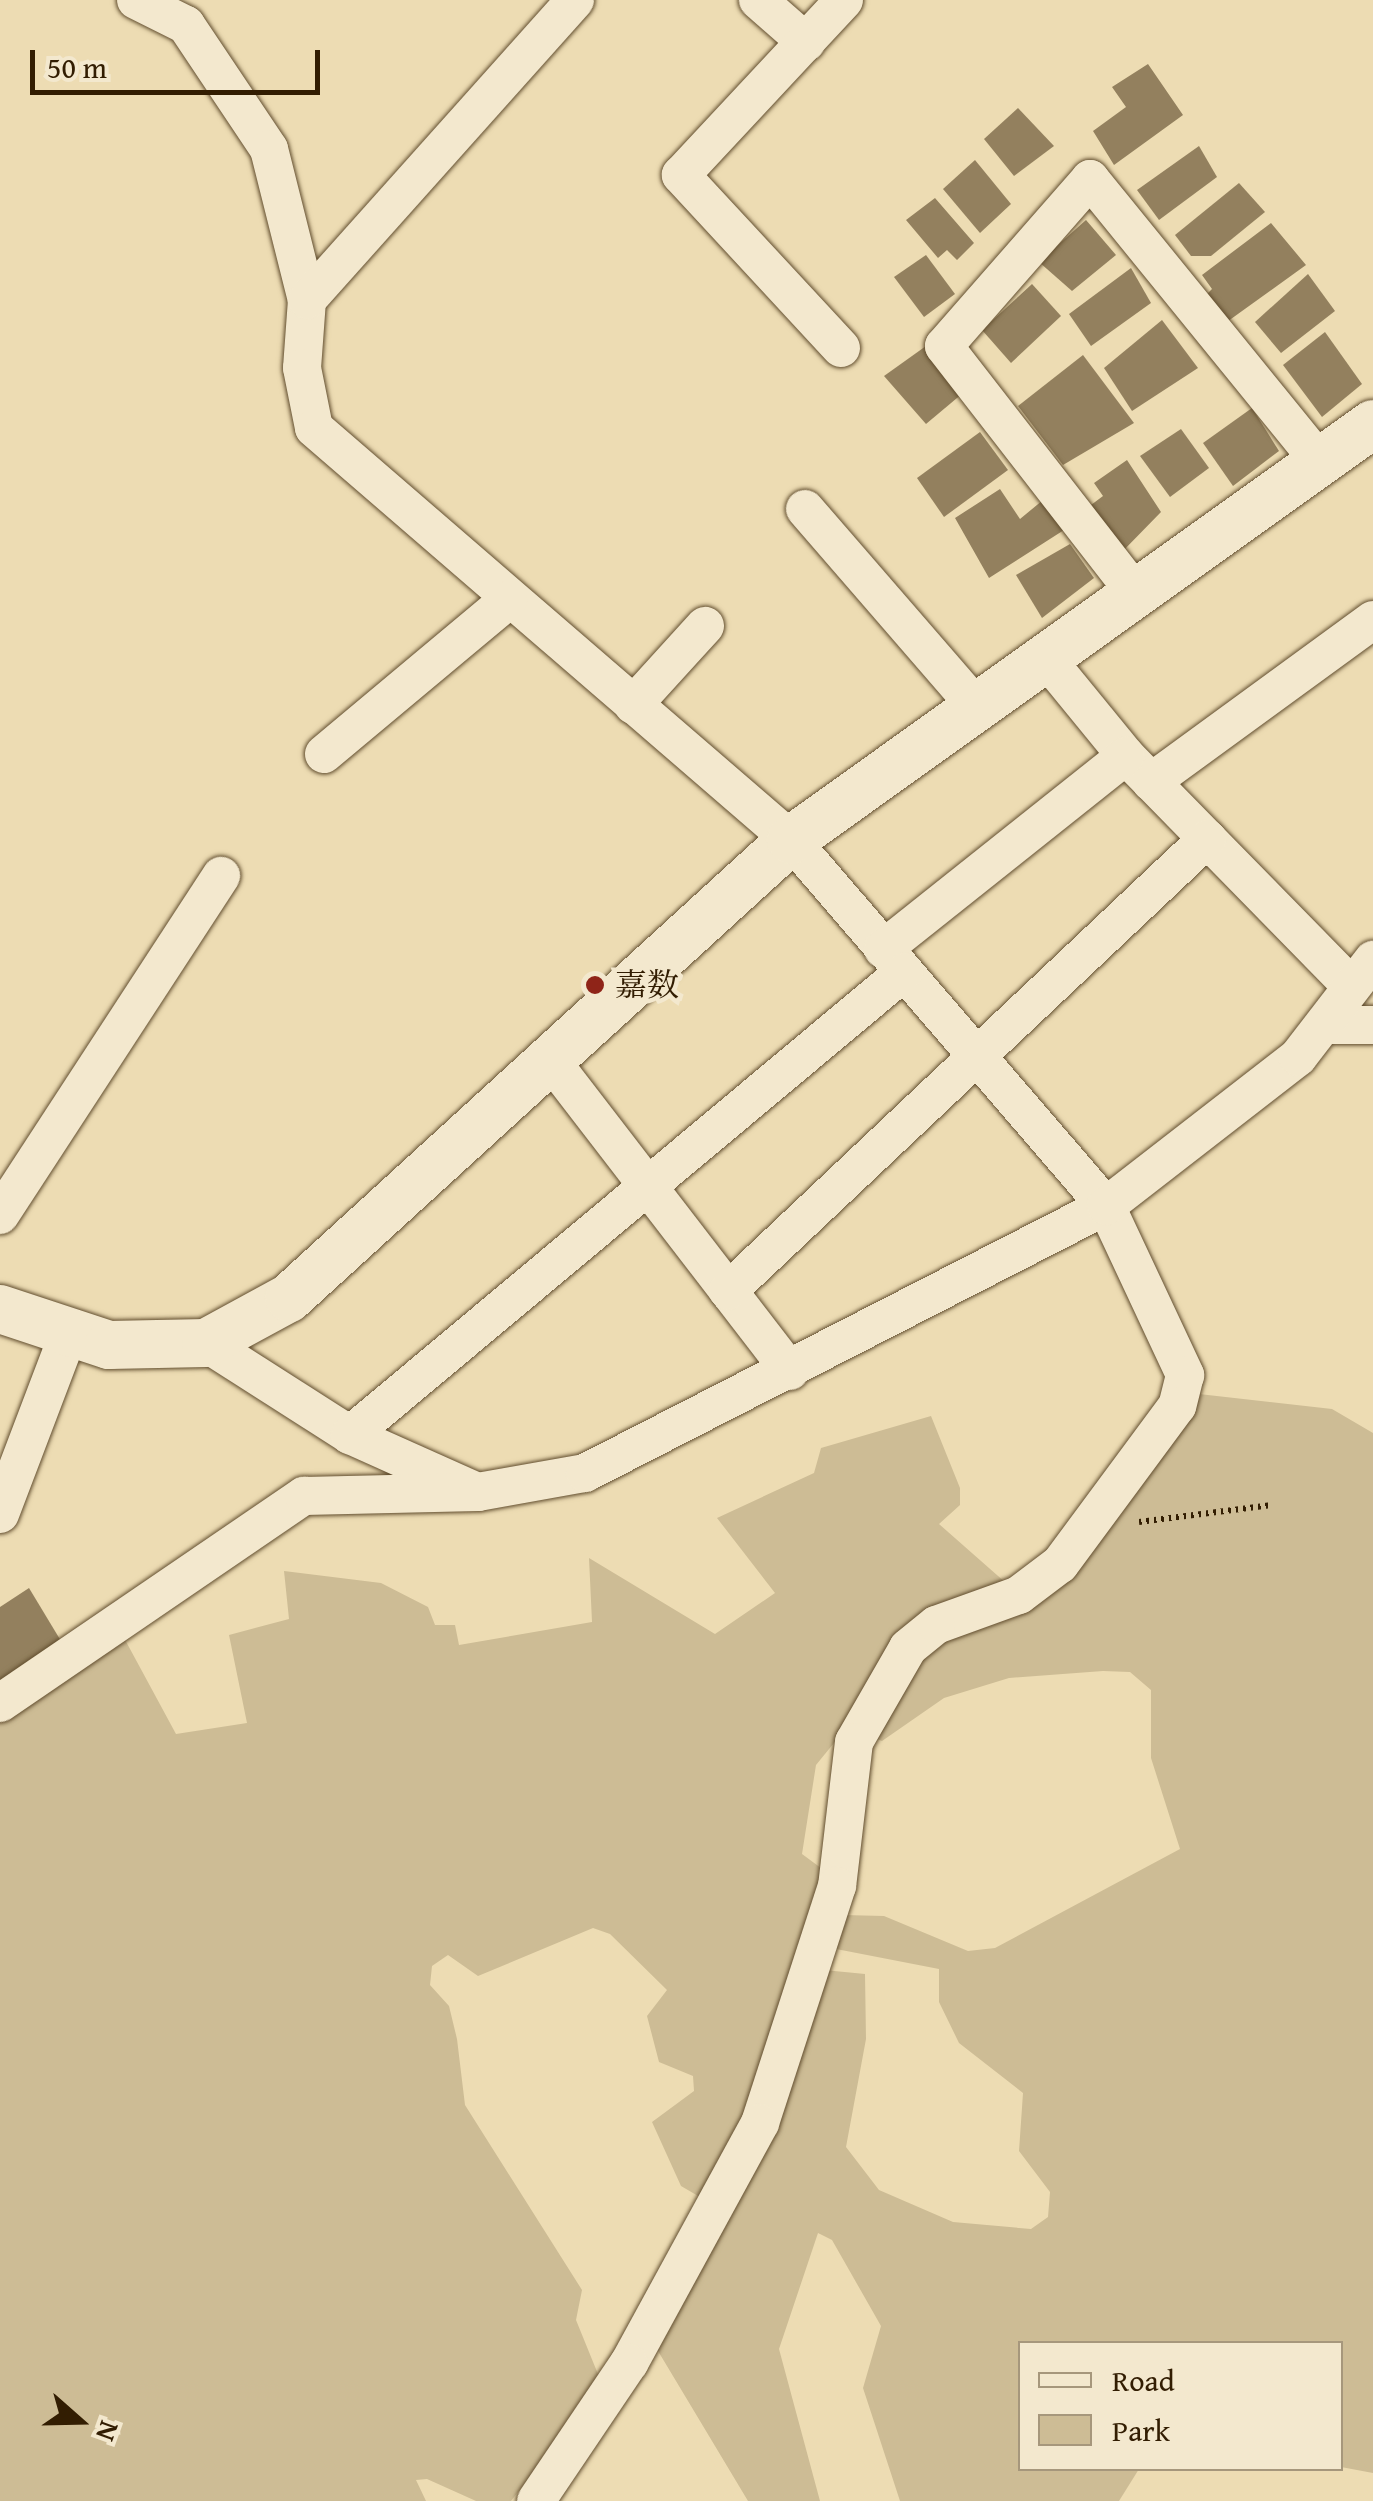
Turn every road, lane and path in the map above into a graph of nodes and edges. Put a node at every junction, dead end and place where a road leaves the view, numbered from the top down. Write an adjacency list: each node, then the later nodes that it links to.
1 (136, 0): 6 (street)
2 (575, 0): 6 (street)
3 (758, 0): 5 (street)
4 (844, 0): 5 (street)
5 (806, 42): 7 (street)
6 (307, 300): 12 (street)
7 (841, 348)
8 (1373, 424): 9 (street)
9 (1322, 464): 11 (street); 11 (street)
10 (805, 508): 17 (street)
11 (1138, 596): 15 (street)
12 (508, 600): 16 (street); 18 (street)
13 (1373, 620): 19 (street)
14 (705, 626): 16 (street)
15 (1045, 656): 17 (street); 19 (street)
16 (633, 705): 21 (street)
17 (975, 705): 21 (street)
18 (324, 754)
19 (1138, 769): 20 (street); 23 (street)
20 (1206, 839): 24 (street); 27 (street)
21 (791, 840): 23 (street); 28 (street)
22 (221, 876): 31 (street)
23 (894, 961): 27 (street); 29 (street)
24 (1361, 972): 25 (street)
25 (1326, 1025): 26 (street); 30 (street)
26 (1373, 1025)
27 (979, 1051): 30 (street); 32 (street)
28 (549, 1058): 29 (street); 35 (street)
29 (647, 1188): 32 (street); 37 (street)
30 (1106, 1206): 36 (street); 41 (street)
31 (0, 1215)
32 (728, 1291): 36 (street)
33 (0, 1309): 34 (street)
34 (69, 1332): 35 (street); 40 (street)
35 (206, 1343): 37 (street)
36 (790, 1371): 38 (street)
37 (350, 1435): 38 (street)
38 (478, 1492): 42 (street)
39 (1272, 1505): 41 (path)
40 (0, 1514)
41 (1078, 1539): 43 (street)
42 (0, 1703)
43 (536, 2501)

